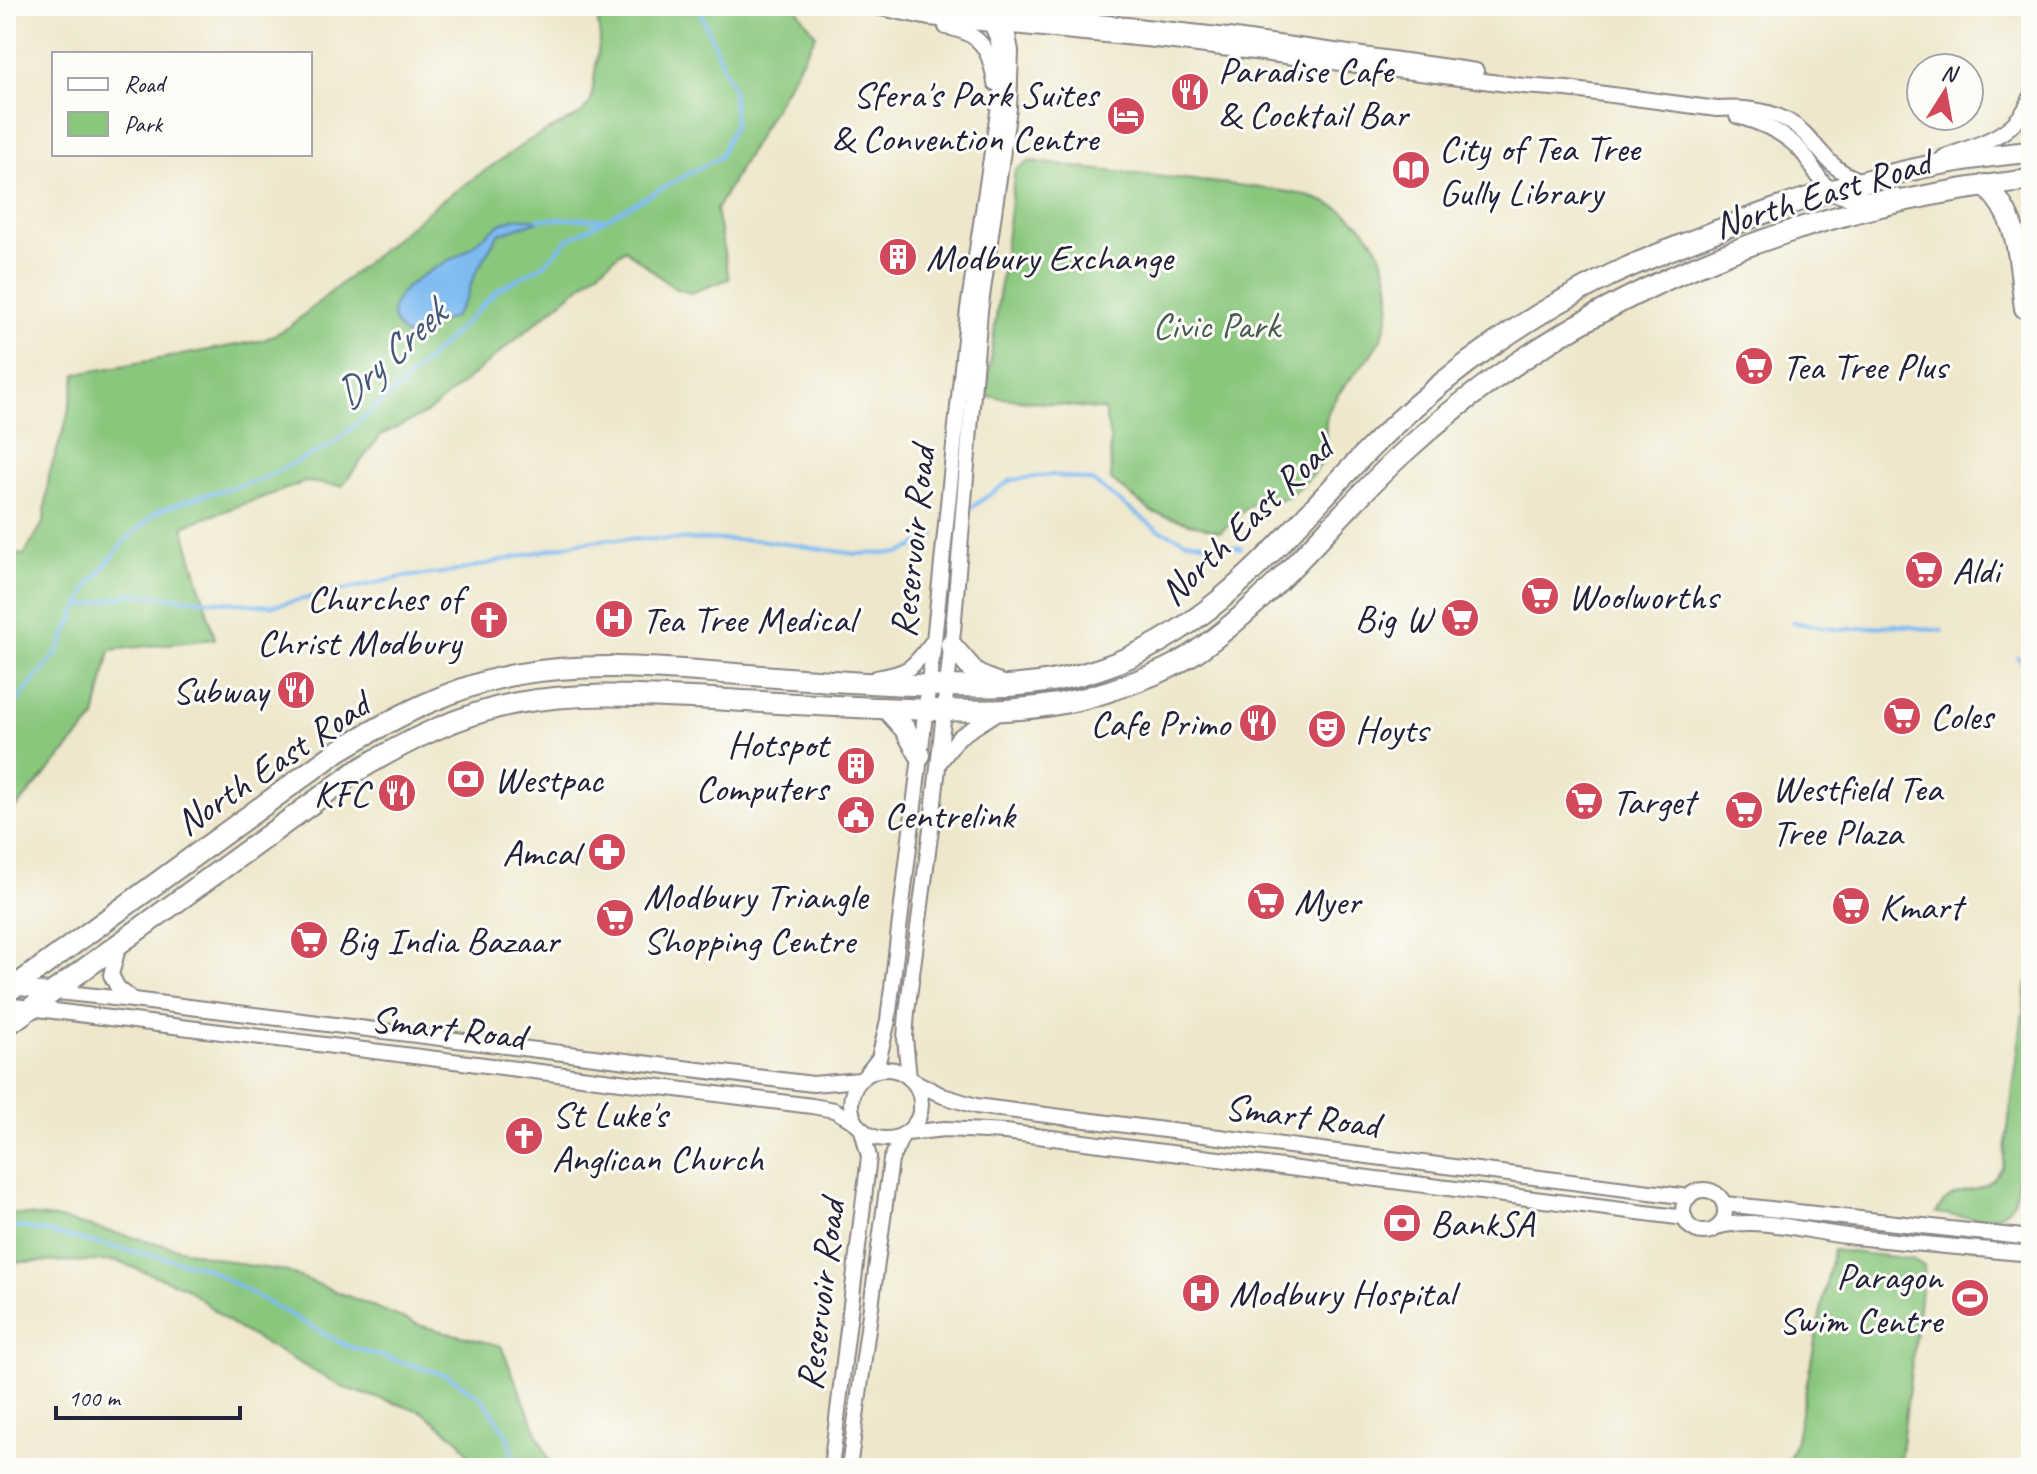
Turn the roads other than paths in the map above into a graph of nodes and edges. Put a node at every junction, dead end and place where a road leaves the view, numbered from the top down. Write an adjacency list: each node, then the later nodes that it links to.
1 (871, 6): 3 (main road)
2 (923, 6): 3 (main road)
3 (897, 9): 4 (main road); 8 (main road)
4 (995, 15): 6 (main road); 8 (main road, Reservoir Road); 20 (main road, Reservoir Road)
5 (2031, 97): 9 (main road)
6 (1717, 109): 11 (main road); 13 (main road)
7 (2031, 152): 9 (highway, North East Road)
8 (989, 169): 20 (main road, Reservoir Road)
9 (1910, 170): 11 (highway, North East Road)
10 (2031, 180): 12 (highway, North East Road)
11 (1862, 181): 13 (highway, North East Road)
12 (1985, 185): 14 (highway, North East Road); 17 (highway)
13 (1830, 190): 14 (main road); 15 (highway, North East Road)
14 (1930, 193): 16 (highway, North East Road)
15 (1643, 261): 16 (highway); 18 (highway, North East Road)
16 (1654, 286): 19 (highway, North East Road)
17 (2025, 308)
18 (1282, 541): 19 (highway); 23 (highway, North East Road)
19 (1298, 559): 28 (highway, North East Road)
20 (943, 643): 21 (main road); 22 (main road, Reservoir Road); 23 (highway)
21 (848, 683): 22 (highway, North East Road); 24 (highway, North East Road)
22 (938, 686): 23 (highway, North East Road); 27 (main road, Reservoir Road)
23 (1007, 688)
24 (436, 701): 25 (highway); 29 (highway, North East Road)
25 (516, 703): 26 (highway, North East Road); 30 (highway, North East Road)
26 (887, 709): 27 (highway, North East Road); 31 (highway)
27 (935, 710): 28 (highway, North East Road); 31 (main road, Reservoir Road); 31 (main road, Reservoir Road)
28 (998, 712): 31 (main road)
29 (397, 719): 30 (highway); 34 (highway, North East Road)
30 (411, 740): 32 (highway, North East Road)
31 (929, 760): 38 (main road, Reservoir Road); 39 (main road, Reservoir Road)
32 (119, 944): 33 (highway, North East Road); 35 (main road)
33 (53, 992): 34 (main road, Smart Road); 35 (main road, Smart Road); 36 (highway, North East Road)
34 (8, 993): 36 (main road, Smart Road)
35 (133, 1000): 38 (main road, Smart Road)
36 (31, 1008): 37 (highway, North East Road); 40 (main road, Smart Road)
37 (6, 1026)
38 (863, 1078): 39 (main road); 40 (main road)
39 (910, 1079): 41 (main road); 42 (main road, Smart Road)
40 (858, 1126): 41 (main road); 48 (main road, Reservoir Road)
41 (904, 1135): 44 (main road, Smart Road); 49 (main road, Reservoir Road)
42 (1689, 1197): 43 (main road); 44 (main road)
43 (1725, 1204): 45 (main road); 46 (main road)
44 (1685, 1218): 45 (main road)
45 (1720, 1226): 47 (main road)
46 (2031, 1238)
47 (2031, 1254)
48 (831, 1468)
49 (849, 1468)

